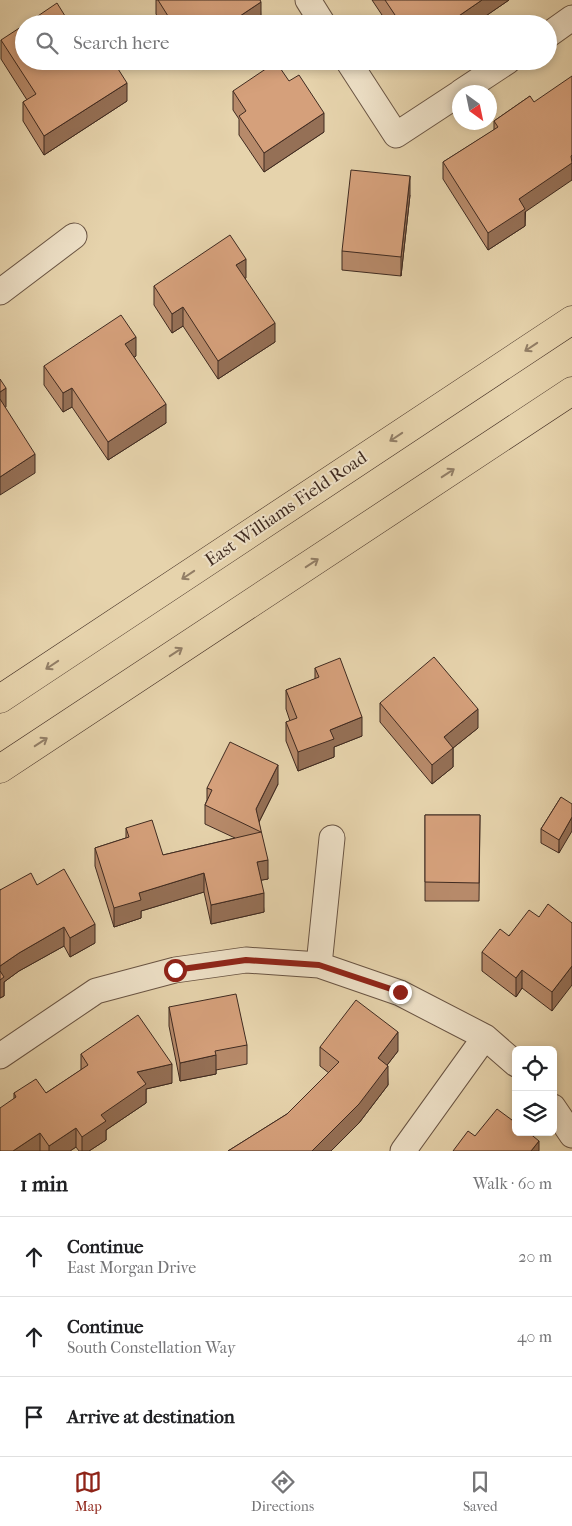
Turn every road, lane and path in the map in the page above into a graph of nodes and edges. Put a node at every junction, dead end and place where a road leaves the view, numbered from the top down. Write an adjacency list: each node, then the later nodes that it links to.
1 (308, 0): 2 (street)
2 (317, 15)
3 (572, 18): 4 (street)
4 (557, 29)
5 (354, 70): 8 (street)
6 (494, 70): 7 (street)
7 (472, 85)
8 (452, 98)
9 (74, 236): 10 (street)
10 (0, 292)
11 (572, 320): 13 (main road, East Williams Field Road, one-way to 13)
12 (572, 391): 14 (main road, one-way to 12)
13 (0, 699)
14 (0, 768)
15 (332, 838): 16 (street)
16 (319, 965): 17 (street); 18 (street)
17 (485, 1037): 19 (street); 22 (street)
18 (0, 1056)
19 (512, 1061)
20 (557, 1113): 21 (street)
21 (572, 1135)
22 (403, 1151)

